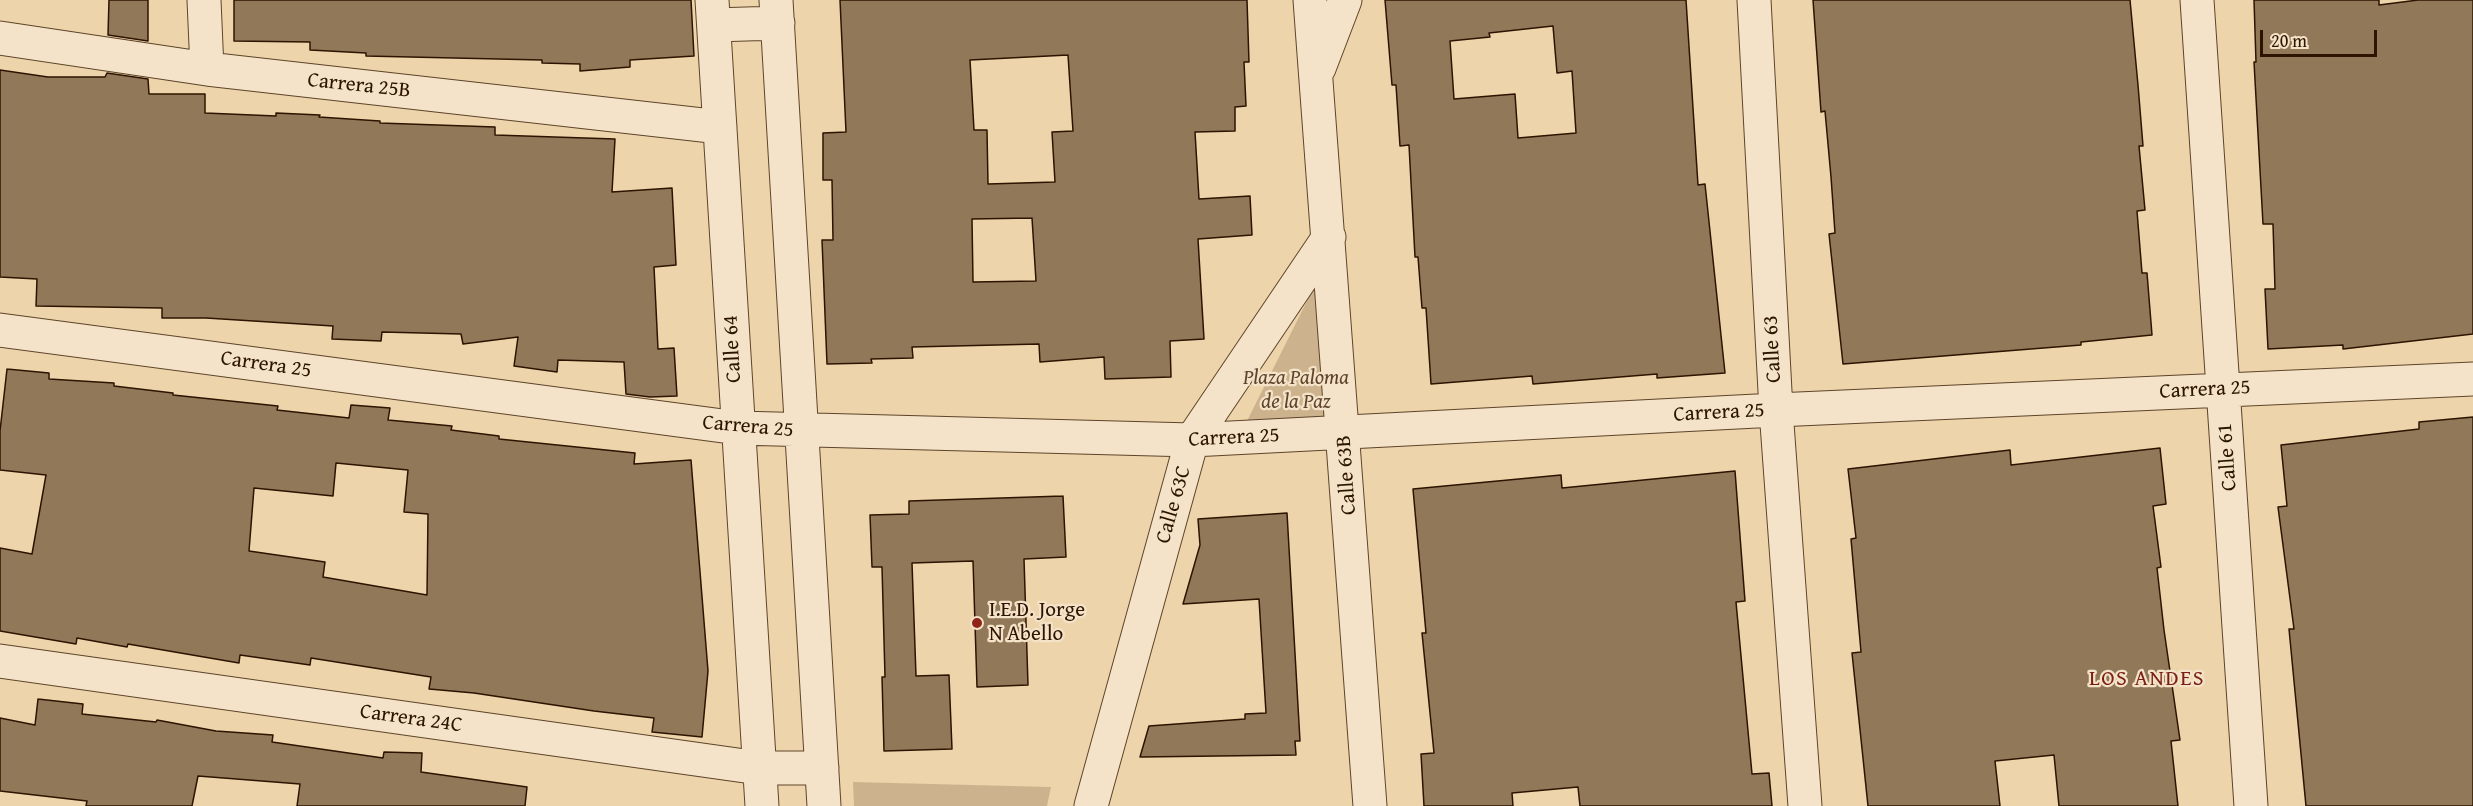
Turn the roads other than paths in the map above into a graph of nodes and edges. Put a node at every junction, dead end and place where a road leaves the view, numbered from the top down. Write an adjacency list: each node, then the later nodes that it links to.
1 (204, 0): 9 (street)
2 (1310, 0): 10 (street, Calle 63B)
3 (1345, 0): 10 (street)
4 (1754, 0): 16 (street, Calle 63)
5 (2197, 0): 15 (street, Calle 61)
6 (713, 12): 7 (street); 11 (street, Calle 64)
7 (777, 12): 18 (street)
8 (0, 38): 9 (street, Carrera 25B)
9 (207, 69): 11 (street, Carrera 25B)
10 (1316, 78): 12 (street, Calle 63B)
11 (720, 127): 17 (street, Calle 64)
12 (1329, 237): 19 (street, Calle 63B); 20 (street, Calle 63C)
13 (0, 330): 17 (street, Carrera 25)
14 (2473, 379): 15 (street, Carrera 25)
15 (2224, 388): 16 (street, Carrera 25); 29 (street, Calle 61)
16 (1776, 410): 19 (street, Carrera 25); 28 (street, Calle 63)
17 (738, 428): 18 (street, Carrera 25); 22 (street, Calle 64)
18 (802, 431): 20 (street, Carrera 25); 23 (street)
19 (1344, 432): 20 (street, Carrera 25); 27 (street, Calle 63B)
20 (1192, 440): 26 (street, Calle 63C)
21 (0, 661): 22 (street, Carrera 24C)
22 (759, 768): 23 (street, Carrera 24C); 24 (street, Calle 64)
23 (822, 768): 25 (street)
24 (762, 806)
25 (824, 806)
26 (1091, 806)
27 (1370, 806)
28 (1805, 806)
29 (2251, 806)

